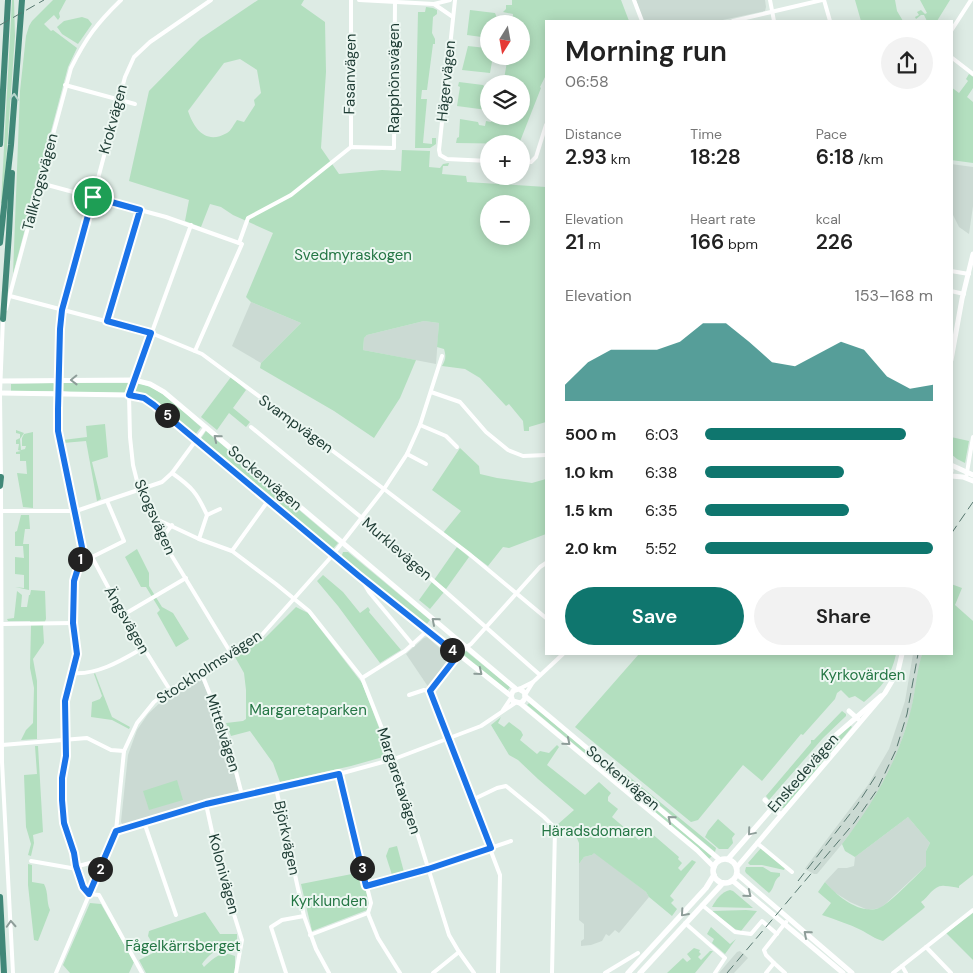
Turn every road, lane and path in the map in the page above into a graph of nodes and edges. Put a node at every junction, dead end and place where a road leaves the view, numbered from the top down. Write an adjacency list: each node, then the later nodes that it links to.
1 (8, 0): 30 (highway)
2 (17, 0): 23 (highway)
3 (22, 0): 23 (highway)
4 (121, 0): 26 (street, Tallkrogsvägen)
5 (212, 0): 27 (street, Krokvägen)
6 (351, 0): 32 (street, Fasanvägen)
7 (359, 0): 13 (street)
8 (450, 0): 15 (street)
9 (455, 0): 17 (street, Hägervägen)
10 (634, 0): 18 (street)
11 (770, 0): 16 (street)
12 (823, 0): 16 (street); 21 (street)
13 (395, 1): 15 (street); 32 (street, Rapphönsvägen)
14 (968, 1): 22 (street)
15 (434, 4): 17 (street)
16 (772, 12): 19 (street); 20 (street)
17 (453, 17): 33 (street, Hägervägen)
18 (642, 20)
19 (737, 20)
20 (774, 20)
21 (830, 20)
22 (953, 27)
23 (18, 39): 31 (highway, one-way to 23)
24 (953, 59): 25 (street)
25 (973, 74)
26 (65, 85): 27 (street); 35 (street, Tallkrogsvägen)
27 (119, 100): 28 (street); 36 (street, Krokvägen)
28 (134, 104)
29 (545, 128): 34 (street)
30 (0, 144)
31 (11, 145): 39 (highway); 48 (highway)
32 (351, 147): 40 (street)
33 (480, 161)
34 (530, 162)
35 (40, 184): 36 (street); 46 (street, Tallkrogsvägen)
36 (93, 197): 37 (street); 47 (street, Krokvägen)
37 (140, 210): 38 (street); 49 (street)
38 (192, 225): 40 (street); 50 (street, Skogsvägen)
39 (0, 243)
40 (239, 243): 51 (street)
41 (973, 254): 43 (street)
42 (953, 271): 43 (street)
43 (969, 274): 45 (street)
44 (954, 292): 45 (street)
45 (964, 294): 52 (street)
46 (10, 296): 47 (street, Svampvägen); 48 (street, Tallkrogsvägen)
47 (62, 310): 49 (street, Svampvägen); 54 (street, Krokvägen)
48 (3, 319): 56 (street, Tallkrogsvägen)
49 (107, 321): 50 (street, Svampvägen)
50 (151, 333): 51 (street, Svampvägen); 55 (street, Skogsvägen)
51 (195, 350): 79 (street, Svampvägen)
52 (953, 350)
53 (442, 356): 57 (street, Stockholmsvägen)
54 (59, 380): 55 (street, Sockenvägen, one-way to 54); 56 (street, Sockenvägen); 59 (street, Krokvägen)
55 (134, 380): 60 (street, Skogsvägen); 63 (street, Sockenvägen)
56 (0, 381): 58 (street, Tallkrogsvägen)
57 (432, 392): 61 (street, Stockholmsvägen); 68 (street)
58 (0, 393): 59 (street, Sockenvägen); 75 (street, Tallkrogsvägen)
59 (58, 394): 60 (street, Sockenvägen); 84 (street, Krokvägen)
60 (129, 395): 65 (street, Sockenvägen); 78 (street, Skogsvägen)
61 (420, 425): 66 (street); 67 (street, Stockholmsvägen)
62 (251, 427): 87 (street, Murklevägen)
63 (205, 428): 65 (street); 91 (street, Sockenvägen, one-way to 63)
64 (973, 437): 72 (street)
65 (196, 440): 71 (street); 81 (street, Sockenvägen)
66 (457, 447)
67 (408, 454): 69 (street); 79 (street, Stockholmsvägen)
68 (545, 455)
69 (426, 464)
70 (953, 466): 72 (street)
71 (172, 473): 78 (street); 85 (street)
72 (966, 475): 73 (street); 74 (street); 76 (street)
73 (973, 475)
74 (953, 476)
75 (1, 477): 77 (highway); 83 (street, Tallkrogsvägen)
76 (973, 481)
77 (0, 486)
78 (139, 489): 80 (street); 86 (street, Skogsvägen)
79 (384, 489): 87 (street, Stockholmsvägen); 99 (street, Svampvägen)
80 (107, 501): 84 (street); 95 (street)
81 (268, 501): 92 (street); 94 (street, Sockenvägen)
82 (220, 509): 85 (street)
83 (2, 511): 84 (street); 104 (street, Tallkrogsvägen)
84 (76, 511): 93 (street, Krokvägen)
85 (207, 515): 90 (street)
86 (154, 518): 88 (street, Margaretavägen); 89 (street, Skogsvägen)
87 (362, 518): 91 (street, Stockholmsvägen); 105 (street, Murklevägen)
88 (172, 525): 89 (street); 90 (street, Margaretavägen)
89 (162, 538): 98 (street, Skogsvägen)
90 (199, 539): 92 (street, Margaretavägen)
91 (342, 543): 94 (street, Stockholmsvägen); 108 (street, Sockenvägen, one-way to 91)
92 (232, 551): 100 (street, Margaretavägen)
93 (83, 552): 95 (street); 103 (street, Krokvägen)
94 (333, 554): 97 (street, Sockenvägen); 100 (street, Stockholmsvägen)
95 (92, 557): 101 (street, Ängsvägen)
96 (545, 564): 99 (street)
97 (359, 576): 106 (street, Sockenvägen); 107 (street, Sockenvägen)
98 (186, 578): 101 (street); 110 (street, Skogsvägen)
99 (518, 593): 102 (street, Svampvägen); 105 (street)
100 (293, 598): 110 (street, Stockholmsvägen); 117 (street, Margaretavägen)
101 (123, 615): 109 (street, Ängsvägen)
102 (545, 617)
103 (73, 623): 104 (street); 115 (street, Krokvägen)
104 (3, 624): 133 (street, Tallkrogsvägen)
105 (487, 627): 108 (street); 116 (street, Murklevägen)
106 (427, 631): 107 (street); 111 (street, Sockenvägen)
107 (412, 645): 117 (street)
108 (465, 647): 111 (street); 119 (street, Sockenvägen)
109 (143, 648): 115 (street); 120 (street, Ängsvägen)
110 (232, 654): 114 (street, Stockholmsvägen)
111 (458, 655): 121 (street); 125 (street, Sockenvägen, one-way to 125)
112 (562, 655): 116 (street)
113 (902, 655): 122 (street, Enskedevägen)
114 (201, 672): 120 (street, Stockholmsvägen); 138 (street, Mittelvägen)
115 (73, 673): 132 (street, Krokvägen)
116 (540, 676): 118 (street)
117 (362, 678): 135 (street, Margaretavägen)
118 (533, 682): 119 (street); 124 (street)
119 (518, 689): 124 (street, Sockenvägen); 125 (street)
120 (170, 690): 134 (street, Stockholmsvägen)
121 (430, 691): 123 (street); 131 (street)
122 (885, 693): 129 (street, Enskedevägen); 130 (street, Enskedevägen)
123 (409, 695)
124 (525, 696): 126 (street); 151 (street, Sockenvägen, one-way to 124)
125 (511, 697): 126 (street, Sockenvägen); 127 (street)
126 (517, 703): 127 (street); 155 (street, Sockenvägen, one-way to 155)
127 (503, 710): 131 (street)
128 (849, 711): 129 (street)
129 (856, 717): 130 (street); 142 (street, Enskedevägen)
130 (861, 722): 143 (street, Enskedevägen)
131 (449, 739): 135 (street); 139 (street)
132 (66, 740): 133 (street); 134 (street); 153 (street, Krokvägen)
133 (2, 745): 184 (street, Tallkrogsvägen, one-way to 133)
134 (124, 751): 145 (street, Stockholmsvägen)
135 (394, 759): 136 (street); 156 (street, Margaretavägen)
136 (339, 774): 137 (street); 162 (street)
137 (276, 788): 138 (street); 169 (street, Björkvägen)
138 (242, 795): 141 (street)
139 (472, 800): 148 (street); 194 (street)
140 (765, 800): 142 (street)
141 (206, 804): 144 (street); 187 (street, Kolonivägen)
142 (772, 807): 143 (street); 150 (street, Enskedevägen, one-way to 150)
143 (781, 815): 147 (street, Enskedevägen)
144 (144, 822): 145 (street); 168 (street)
145 (116, 831): 149 (street, Stockholmsvägen)
146 (511, 841): 148 (street)
147 (757, 843): 154 (street, Enskedevägen); 157 (street)
148 (491, 848): 156 (street); 193 (street)
149 (105, 859): 153 (street); 163 (street, Stockholmsvägen)
150 (728, 859): 151 (main road); 154 (main road)
151 (720, 860): 155 (main road)
152 (31, 861): 153 (street)
153 (76, 866): 163 (street)
154 (737, 867): 158 (main road)
155 (714, 868): 159 (main road)
156 (428, 869): 162 (street); 177 (street, Margaretavägen)
157 (792, 872)
158 (738, 874): 160 (main road); 170 (street)
159 (714, 875): 161 (main road); 196 (main road, one-way to 196)
160 (732, 881): 161 (main road); 173 (street, one-way to 173)
161 (723, 883): 165 (main road)
162 (366, 886): 167 (street)
163 (89, 894): 185 (street, Stockholmsvägen); 186 (street)
164 (0, 897): 171 (highway)
165 (702, 905): 172 (main road); 174 (street)
166 (973, 910): 176 (street)
167 (368, 912): 175 (street); 190 (street)
168 (176, 915)
169 (304, 916): 175 (street, Björkvägen); 188 (street)
170 (789, 918): 173 (street); 201 (street, one-way to 170)
171 (2, 922): 182 (highway); 183 (highway)
172 (685, 923): 181 (main road); 197 (street)
173 (785, 924): 174 (street); 200 (street)
174 (777, 934): 179 (street)
175 (310, 935): 189 (street, Björkvägen)
176 (926, 947): 180 (street); 204 (street)
177 (458, 952): 191 (street); 192 (street, Margaretavägen)
178 (638, 954): 195 (street)
179 (774, 963): 198 (street); 199 (street)
180 (902, 966): 202 (street); 203 (street)
181 (644, 972)
182 (4, 973)
183 (8, 973)
184 (13, 973)
185 (56, 973)
186 (142, 973)
187 (236, 973)
188 (286, 973)
189 (329, 973)
190 (400, 973)
191 (433, 973)
192 (474, 973)
193 (498, 973)
194 (552, 973)
195 (606, 973)
196 (628, 973)
197 (715, 973)
198 (766, 973)
199 (786, 973)
200 (843, 973)
201 (852, 973)
202 (893, 973)
203 (906, 973)
204 (951, 973)

